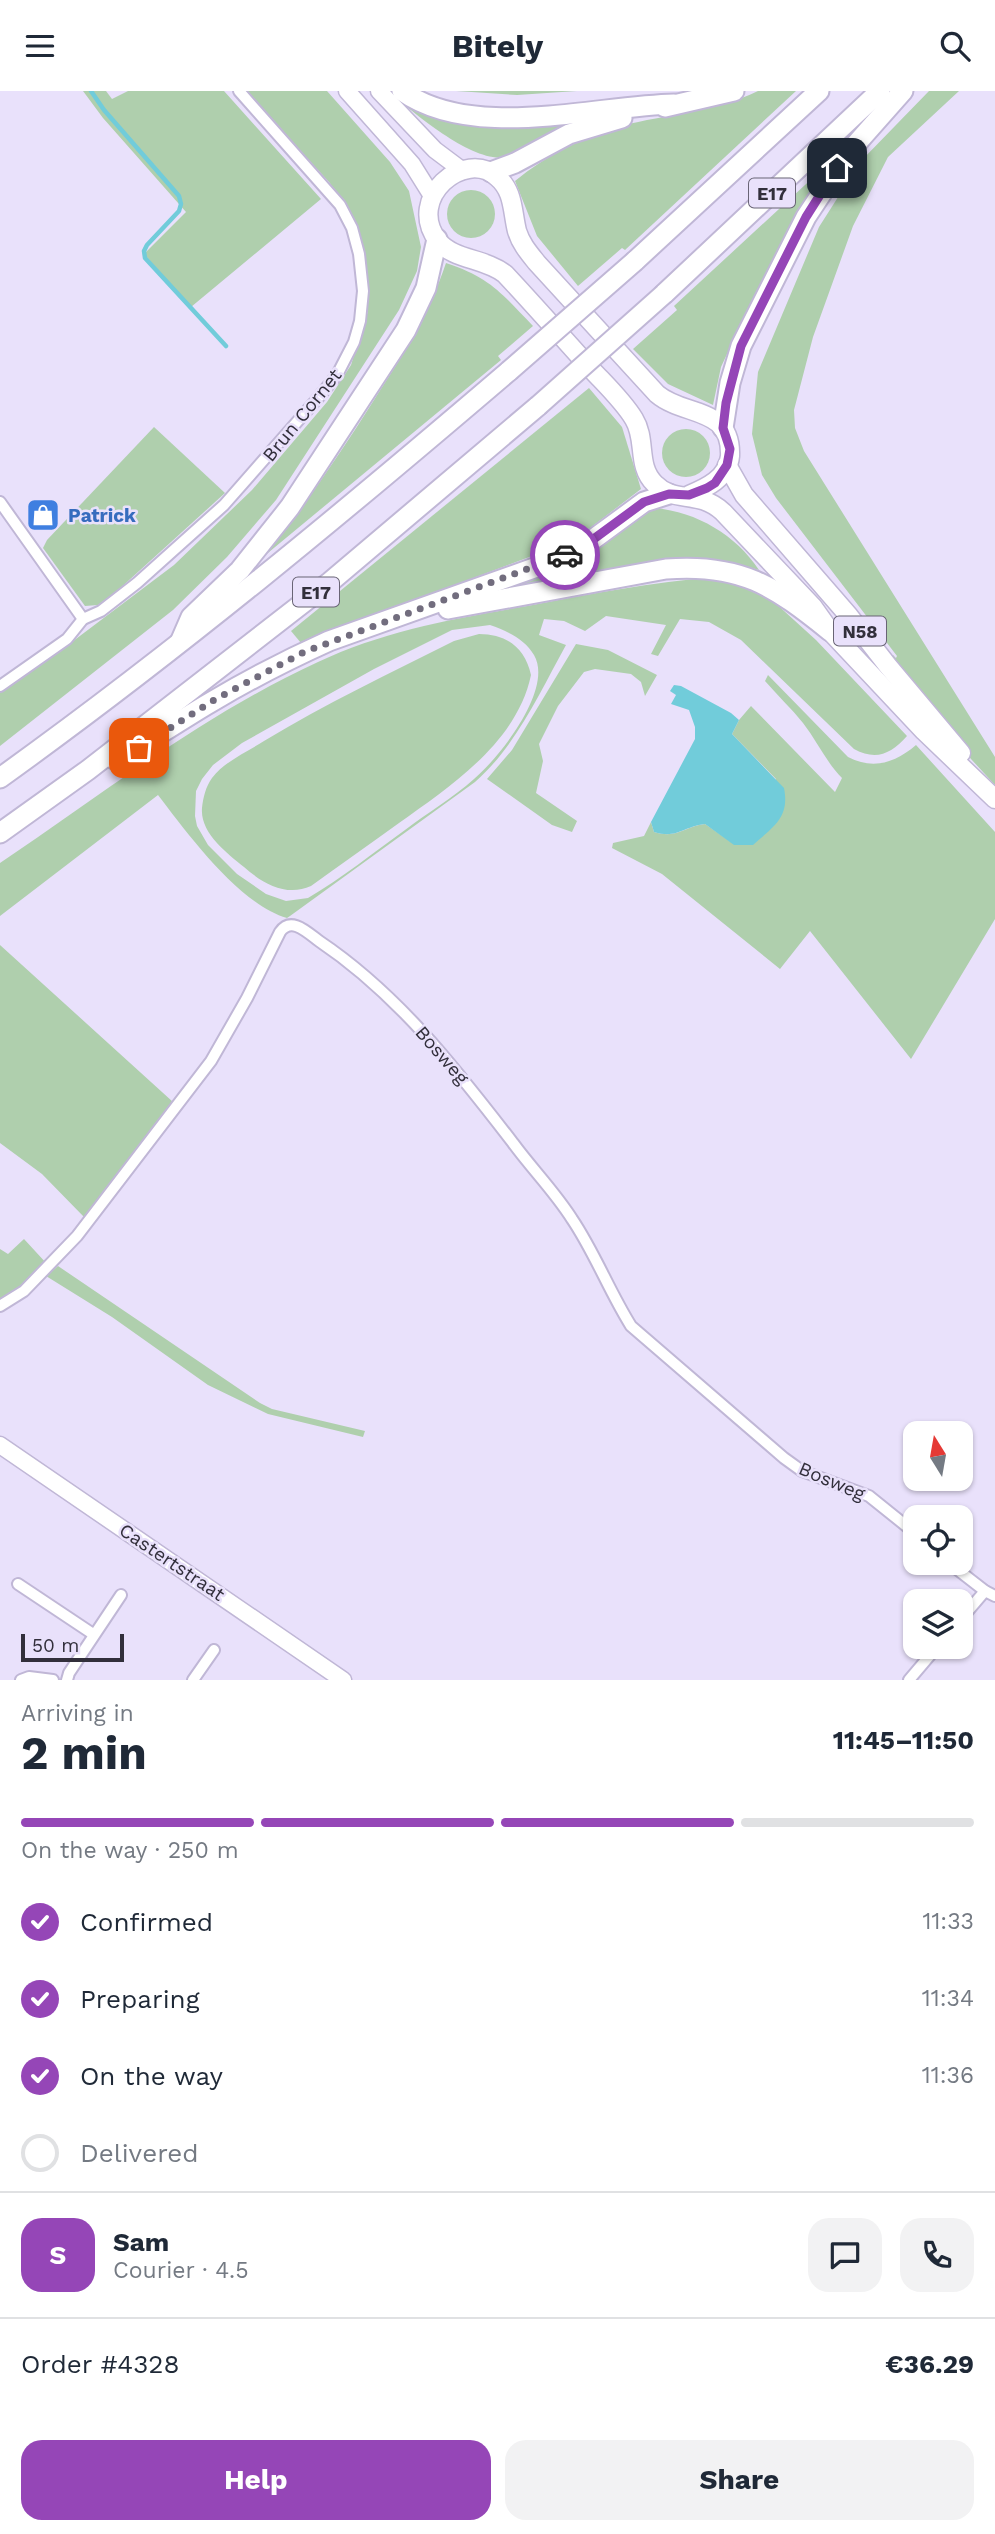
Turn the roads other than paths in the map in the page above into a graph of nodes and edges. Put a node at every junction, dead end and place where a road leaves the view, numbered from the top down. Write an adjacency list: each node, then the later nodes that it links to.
1 (239, 91): 18 (street, Brun Cornet)
2 (347, 91): 12 (main road)
3 (379, 91): 10 (main road)
4 (402, 91): 9 (highway)
5 (734, 91): 9 (highway)
6 (819, 91): 21 (highway, E17, bridge)
7 (880, 91): 23 (highway, E17, bridge)
8 (903, 91): 14 (highway)
9 (674, 104): 11 (highway)
10 (463, 171): 11 (main road); 12 (main road)
11 (491, 172): 14 (main road)
12 (432, 196): 13 (main road)
13 (437, 239): 16 (main road, N58); 21 (highway)
14 (723, 428): 15 (main road, N58)
15 (727, 465): 16 (main road); 25 (main road, N58)
16 (679, 495): 19 (highway); 20 (main road, N58)
17 (0, 502): 18 (street)
18 (83, 619): 22 (street, Brun Cornet)
19 (395, 619): 20 (highway); 23 (highway)
20 (830, 631): 25 (main road, N58)
21 (179, 645): 24 (highway, E17)
22 (0, 686)
23 (88, 771): 26 (highway, E17)
24 (0, 778)
25 (995, 797)
26 (0, 833)
27 (0, 1306): 29 (street, Bosweg)
28 (0, 1445): 42 (main road, Castertstraat)
29 (903, 1523)
30 (965, 1575): 32 (street)
31 (18, 1584): 35 (street)
32 (990, 1594): 34 (street)
33 (121, 1595): 35 (street)
34 (973, 1609)
35 (93, 1634): 40 (street)
36 (214, 1650): 41 (street)
37 (927, 1659): 43 (street)
38 (21, 1680): 39 (street)
39 (53, 1680)
40 (67, 1680)
41 (193, 1680)
42 (343, 1680)
43 (909, 1680)

